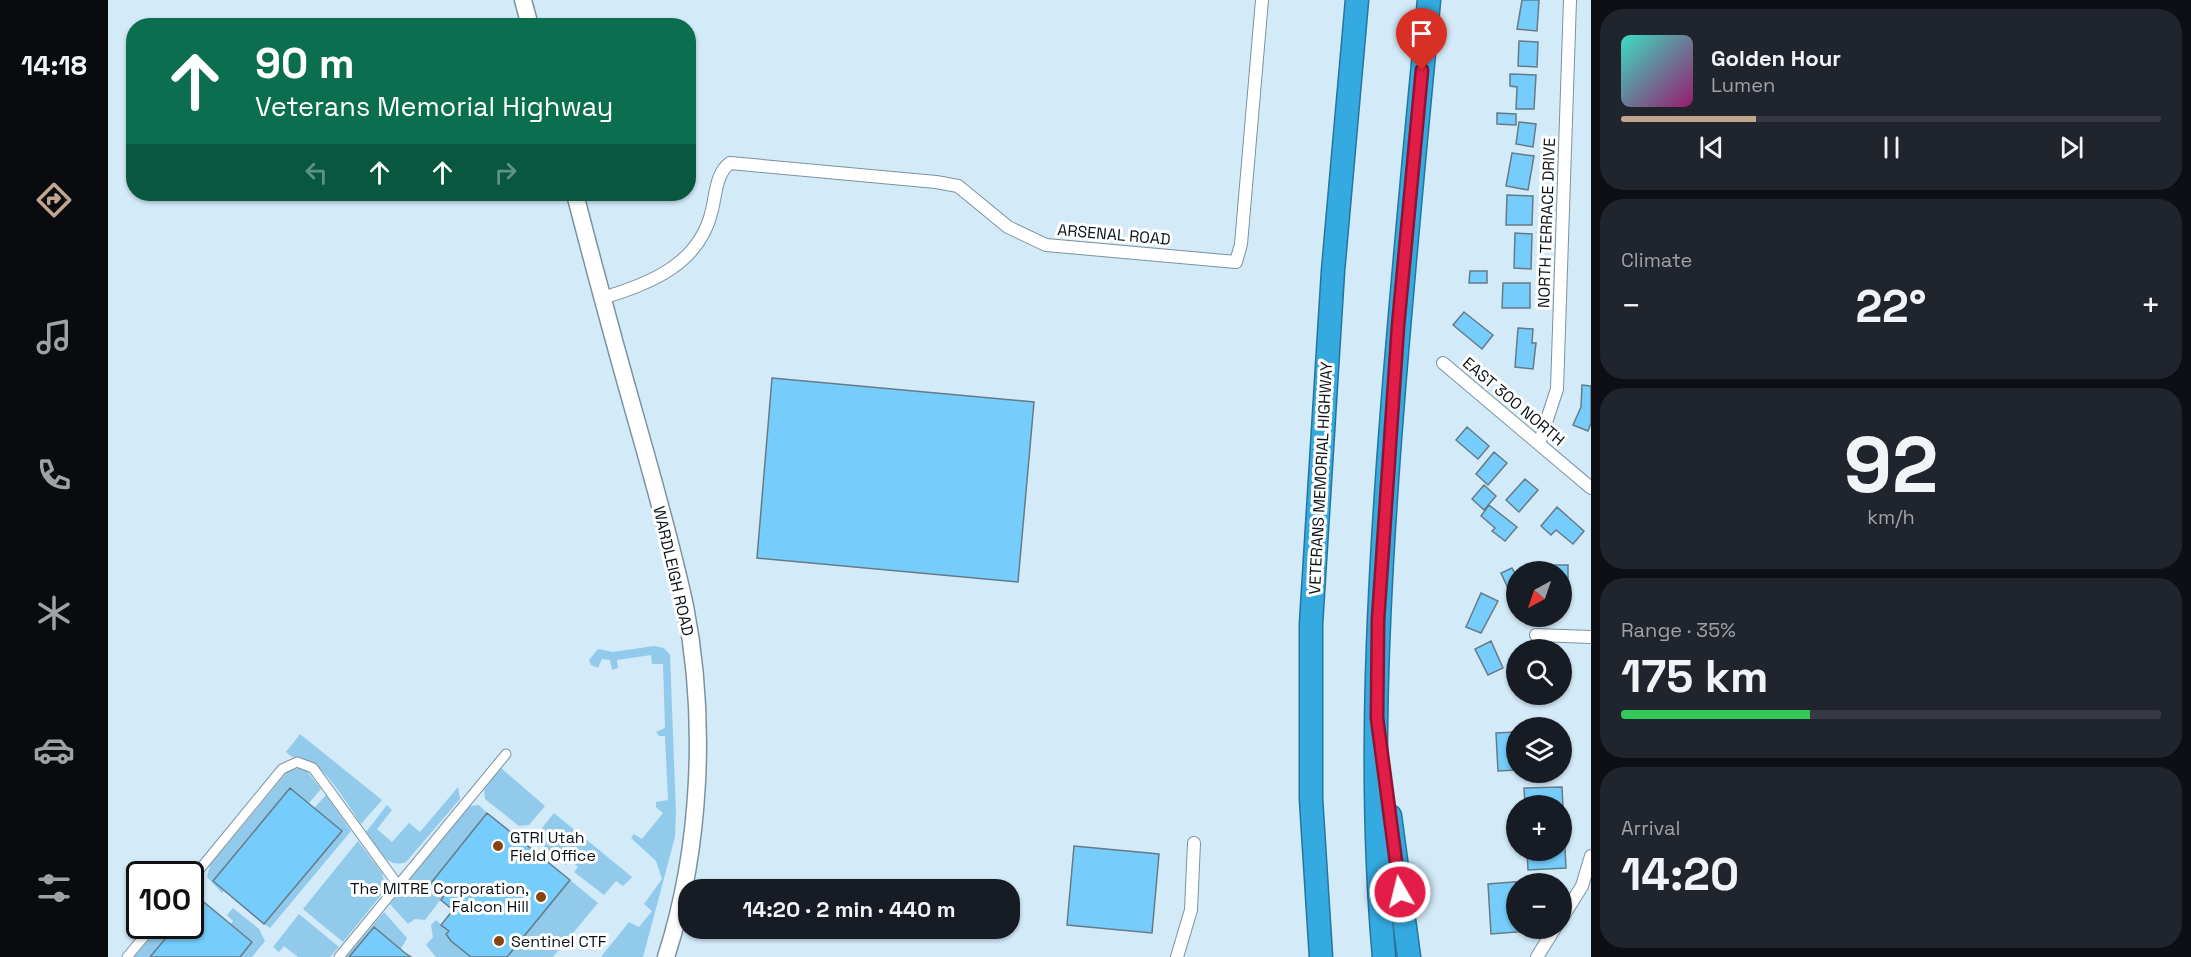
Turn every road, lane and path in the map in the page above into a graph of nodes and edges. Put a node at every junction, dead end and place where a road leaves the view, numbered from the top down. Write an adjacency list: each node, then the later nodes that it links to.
1 (523, 0): 6 (main road)
2 (1262, 0): 8 (street, ARSENAL ROAD)
3 (1357, 0): 20 (highway, VETERANS MEMORIAL HIGHWAY)
4 (1429, 0): 14 (highway)
5 (1569, 0): 10 (street, NORTH TERRACE DRIVE)
6 (528, 18)
7 (576, 201): 8 (main road, WARDLEIGH ROAD)
8 (602, 298): 26 (main road, WARDLEIGH ROAD)
9 (1443, 363): 10 (street, EAST 300 NORTH)
10 (1539, 444): 11 (street, EAST 300 NORTH)
11 (1591, 488)
12 (1536, 635): 13 (street)
13 (1591, 637)
14 (1377, 718): 30 (highway); 31 (highway)
15 (506, 754): 19 (street)
16 (1194, 843): 27 (street)
17 (1591, 856): 21 (street)
18 (204, 864): 19 (street)
19 (399, 885): 25 (street)
20 (1315, 888): 28 (highway); 29 (highway, VETERANS MEMORIAL HIGHWAY)
21 (1572, 902)
22 (142, 939): 24 (street)
23 (1548, 939): 32 (street)
24 (127, 957)
25 (339, 957)
26 (666, 957)
27 (1177, 957)
28 (1313, 957)
29 (1321, 957)
30 (1384, 957)
31 (1409, 957)
32 (1537, 957)

